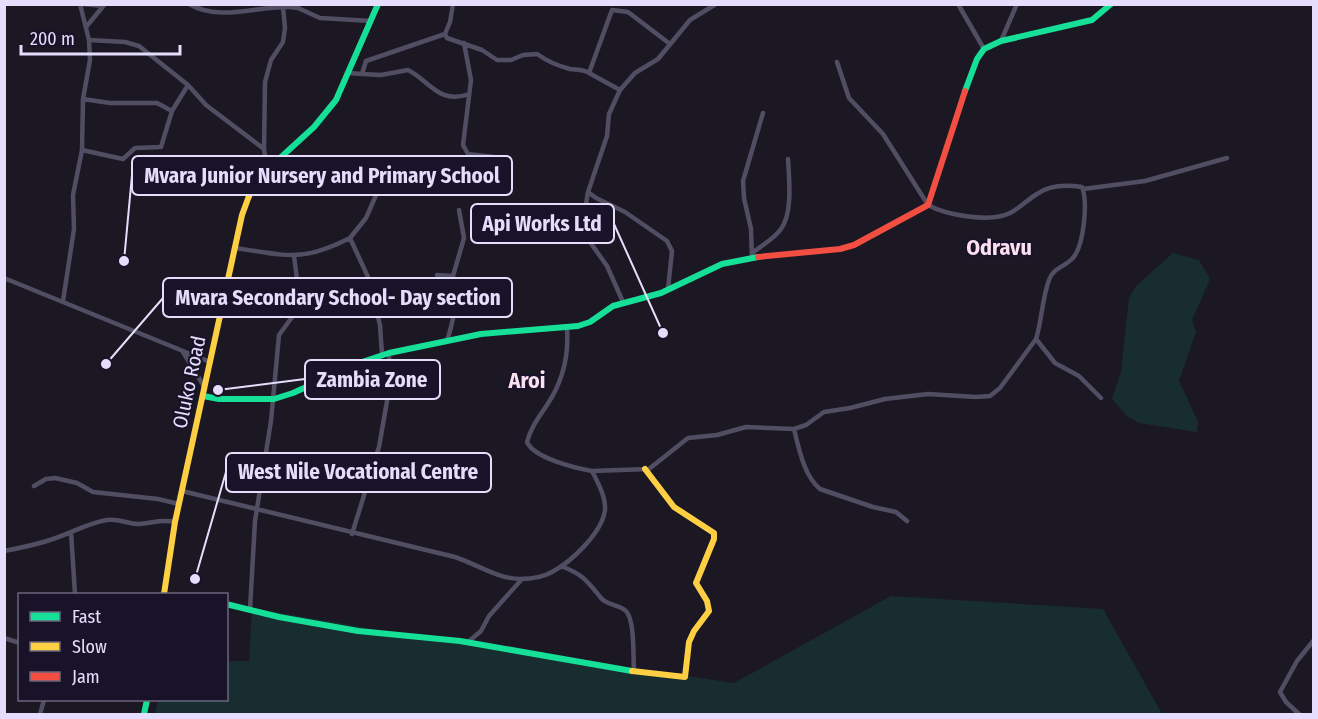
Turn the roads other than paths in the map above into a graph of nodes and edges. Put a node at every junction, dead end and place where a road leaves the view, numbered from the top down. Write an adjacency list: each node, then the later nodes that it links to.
1 (81, 4): 9 (street); 12 (street)
2 (189, 4): 10 (street)
3 (378, 4): 11 (street, Oluko Road)
4 (453, 4): 13 (street)
5 (716, 4): 17 (street)
6 (958, 4): 18 (street)
7 (1017, 4): 15 (street)
8 (1111, 4): 15 (street)
9 (104, 5): 12 (street)
10 (283, 7): 11 (street); 29 (street)
11 (370, 21): 20 (street, Oluko Road)
12 (86, 27): 14 (street)
13 (445, 34): 16 (street); 22 (street)
14 (89, 40): 23 (street); 26 (street)
15 (1001, 41): 18 (street)
16 (464, 43): 21 (street); 25 (street)
17 (670, 44): 21 (street); 24 (street)
18 (984, 49): 40 (street)
19 (837, 62): 40 (street)
20 (349, 73): 22 (street); 35 (street, Oluko Road)
21 (589, 73): 24 (street)
22 (362, 75): 25 (street)
23 (188, 85): 27 (street); 29 (street)
24 (620, 90): 38 (street)
25 (469, 94): 31 (street)
26 (83, 99): 27 (street); 30 (street)
27 (172, 111): 30 (street)
28 (763, 113): 44 (street)
29 (264, 149): 35 (street)
30 (82, 150): 50 (street)
31 (494, 157)
32 (1227, 158): 37 (street)
33 (788, 159): 44 (street)
34 (193, 161): 36 (street)
35 (267, 170): 36 (street, Oluko Road)
36 (257, 183): 43 (street, Oluko Road)
37 (1083, 189): 40 (street); 53 (street)
38 (588, 192): 49 (street); 51 (street)
39 (377, 193): 42 (street)
40 (927, 205): 44 (street)
41 (459, 210): 47 (street)
42 (350, 238): 45 (street); 56 (street)
43 (234, 248): 45 (street); 57 (street, Oluko Road)
44 (752, 255): 49 (street)
45 (294, 256): 61 (street)
46 (437, 275): 47 (street)
47 (453, 276): 54 (street)
48 (4, 278): 50 (street)
49 (668, 289): 51 (street)
50 (63, 301): 55 (street)
51 (623, 302): 52 (street)
52 (567, 329): 54 (street); 64 (street)
53 (1036, 339): 60 (street); 62 (street)
54 (447, 341): 56 (street)
55 (181, 350): 57 (street); 58 (street)
56 (386, 354): 61 (street); 72 (street)
57 (210, 362): 58 (street, Oluko Road)
58 (205, 388): 59 (street, Oluko Road)
59 (203, 396): 61 (street); 66 (street, Oluko Road)
60 (1101, 398)
61 (274, 399): 68 (street)
62 (794, 429): 63 (street); 69 (street)
63 (645, 470): 64 (street); 82 (street)
64 (592, 471): 74 (street)
65 (34, 486): 67 (street)
66 (182, 492): 67 (street, Oluko Road); 68 (street)
67 (179, 504): 70 (street, Oluko Road)
68 (256, 511): 72 (street); 79 (street)
69 (907, 521)
70 (176, 522): 71 (street); 77 (street, Oluko Road)
71 (71, 532): 73 (street); 76 (street)
72 (352, 534): 75 (street)
73 (4, 551)
74 (561, 566): 75 (street); 82 (street)
75 (522, 579): 81 (street)
76 (75, 593)
77 (165, 593)
78 (228, 604): 79 (street)
79 (250, 609): 81 (street)
80 (1314, 640): 83 (street)
81 (468, 642): 82 (street)
82 (634, 672)
83 (1299, 714)

